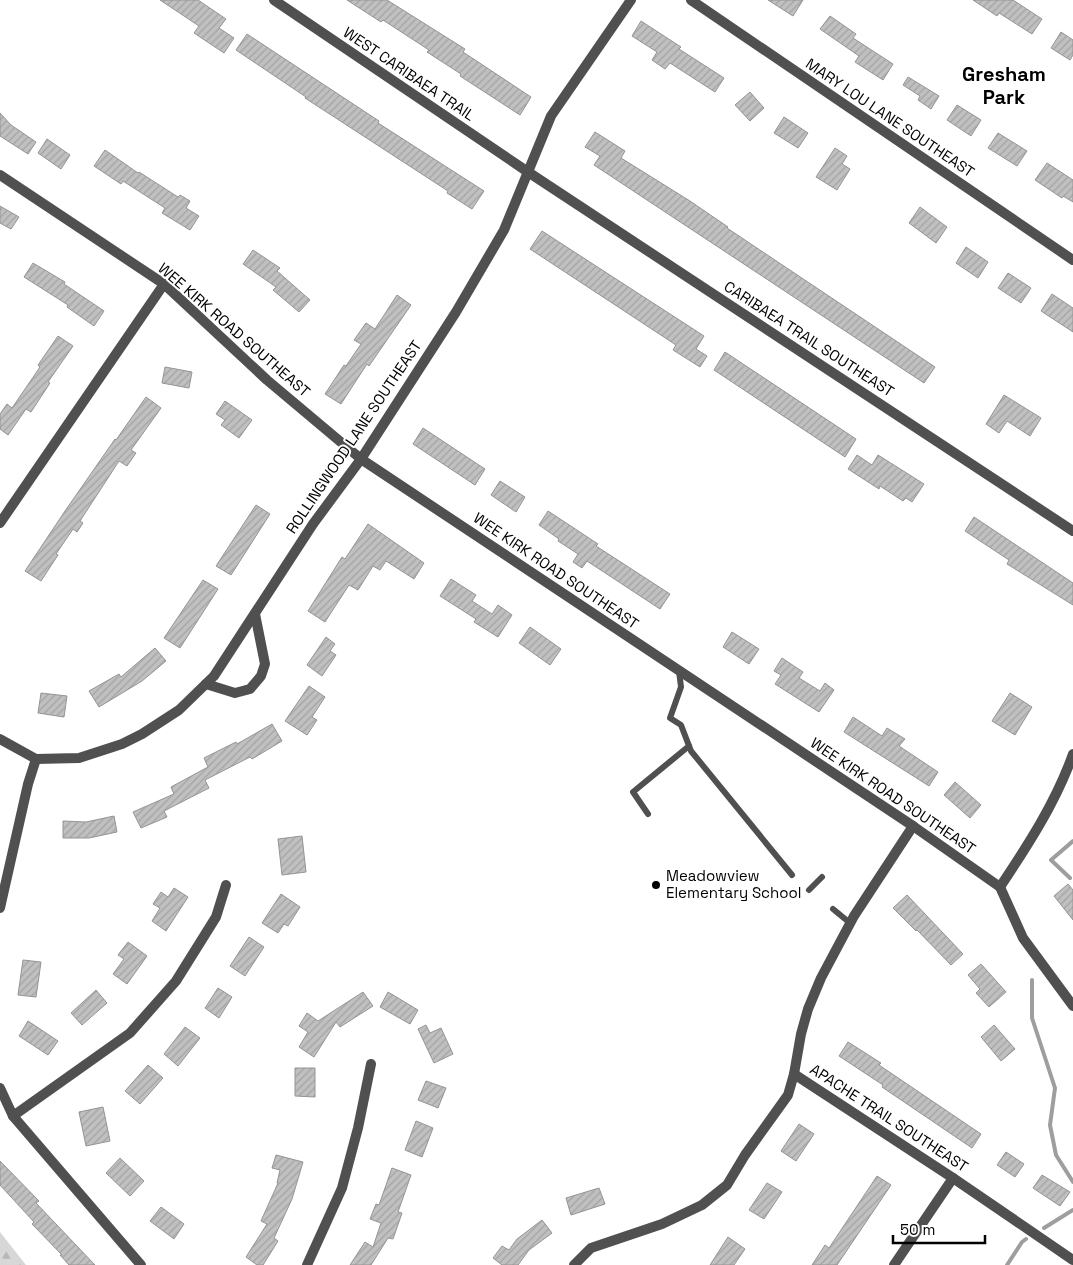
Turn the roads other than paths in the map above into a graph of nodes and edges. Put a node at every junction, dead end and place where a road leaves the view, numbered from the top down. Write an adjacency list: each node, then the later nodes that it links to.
1 (274, 0): 4 (street, WEST CARIBAEA TRAIL)
2 (631, 0): 4 (street, ROLLINGWOOD LANE SOUTHEAST)
3 (691, 0): 6 (street, MARY LOU LANE SOUTHEAST)
4 (528, 172): 8 (street, ROLLINGWOOD LANE SOUTHEAST); 10 (street, CARIBAEA TRAIL SOUTHEAST)
5 (0, 175): 7 (street, WEE KIRK ROAD SOUTHEAST)
6 (1073, 260)
7 (164, 284): 8 (street, WEE KIRK ROAD SOUTHEAST); 9 (street)
8 (361, 459): 11 (street, ROLLINGWOOD LANE SOUTHEAST); 12 (street, WEE KIRK ROAD SOUTHEAST)
9 (0, 523)
10 (1073, 531)
11 (255, 614): 13 (street, ROLLINGWOOD LANE SOUTHEAST); 13 (street)
12 (679, 671): 15 (lane); 19 (street, WEE KIRK ROAD SOUTHEAST)
13 (206, 684): 17 (street, ROLLINGWOOD LANE SOUTHEAST)
14 (0, 739): 17 (street)
15 (689, 746): 18 (lane); 20 (lane)
16 (1073, 754): 23 (street)
17 (36, 759): 25 (street)
18 (648, 814)
19 (913, 826): 23 (street, WEE KIRK ROAD SOUTHEAST); 27 (street, APACHE TRAIL SOUTHEAST)
20 (792, 875)
21 (822, 877): 24 (lane)
22 (226, 885): 32 (street)
23 (1000, 887): 28 (street)
24 (809, 890)
25 (0, 908)
26 (832, 909): 27 (lane)
27 (850, 923): 30 (street, APACHE TRAIL SOUTHEAST)
28 (1073, 1006)
29 (371, 1064): 36 (street)
30 (794, 1074): 33 (street, APACHE TRAIL SOUTHEAST); 37 (street)
31 (0, 1088): 32 (street)
32 (13, 1116): 35 (street)
33 (953, 1178): 34 (street, APACHE TRAIL SOUTHEAST); 38 (street)
34 (1073, 1260)
35 (141, 1265)
36 (307, 1265)
37 (574, 1265)
38 (894, 1265)

